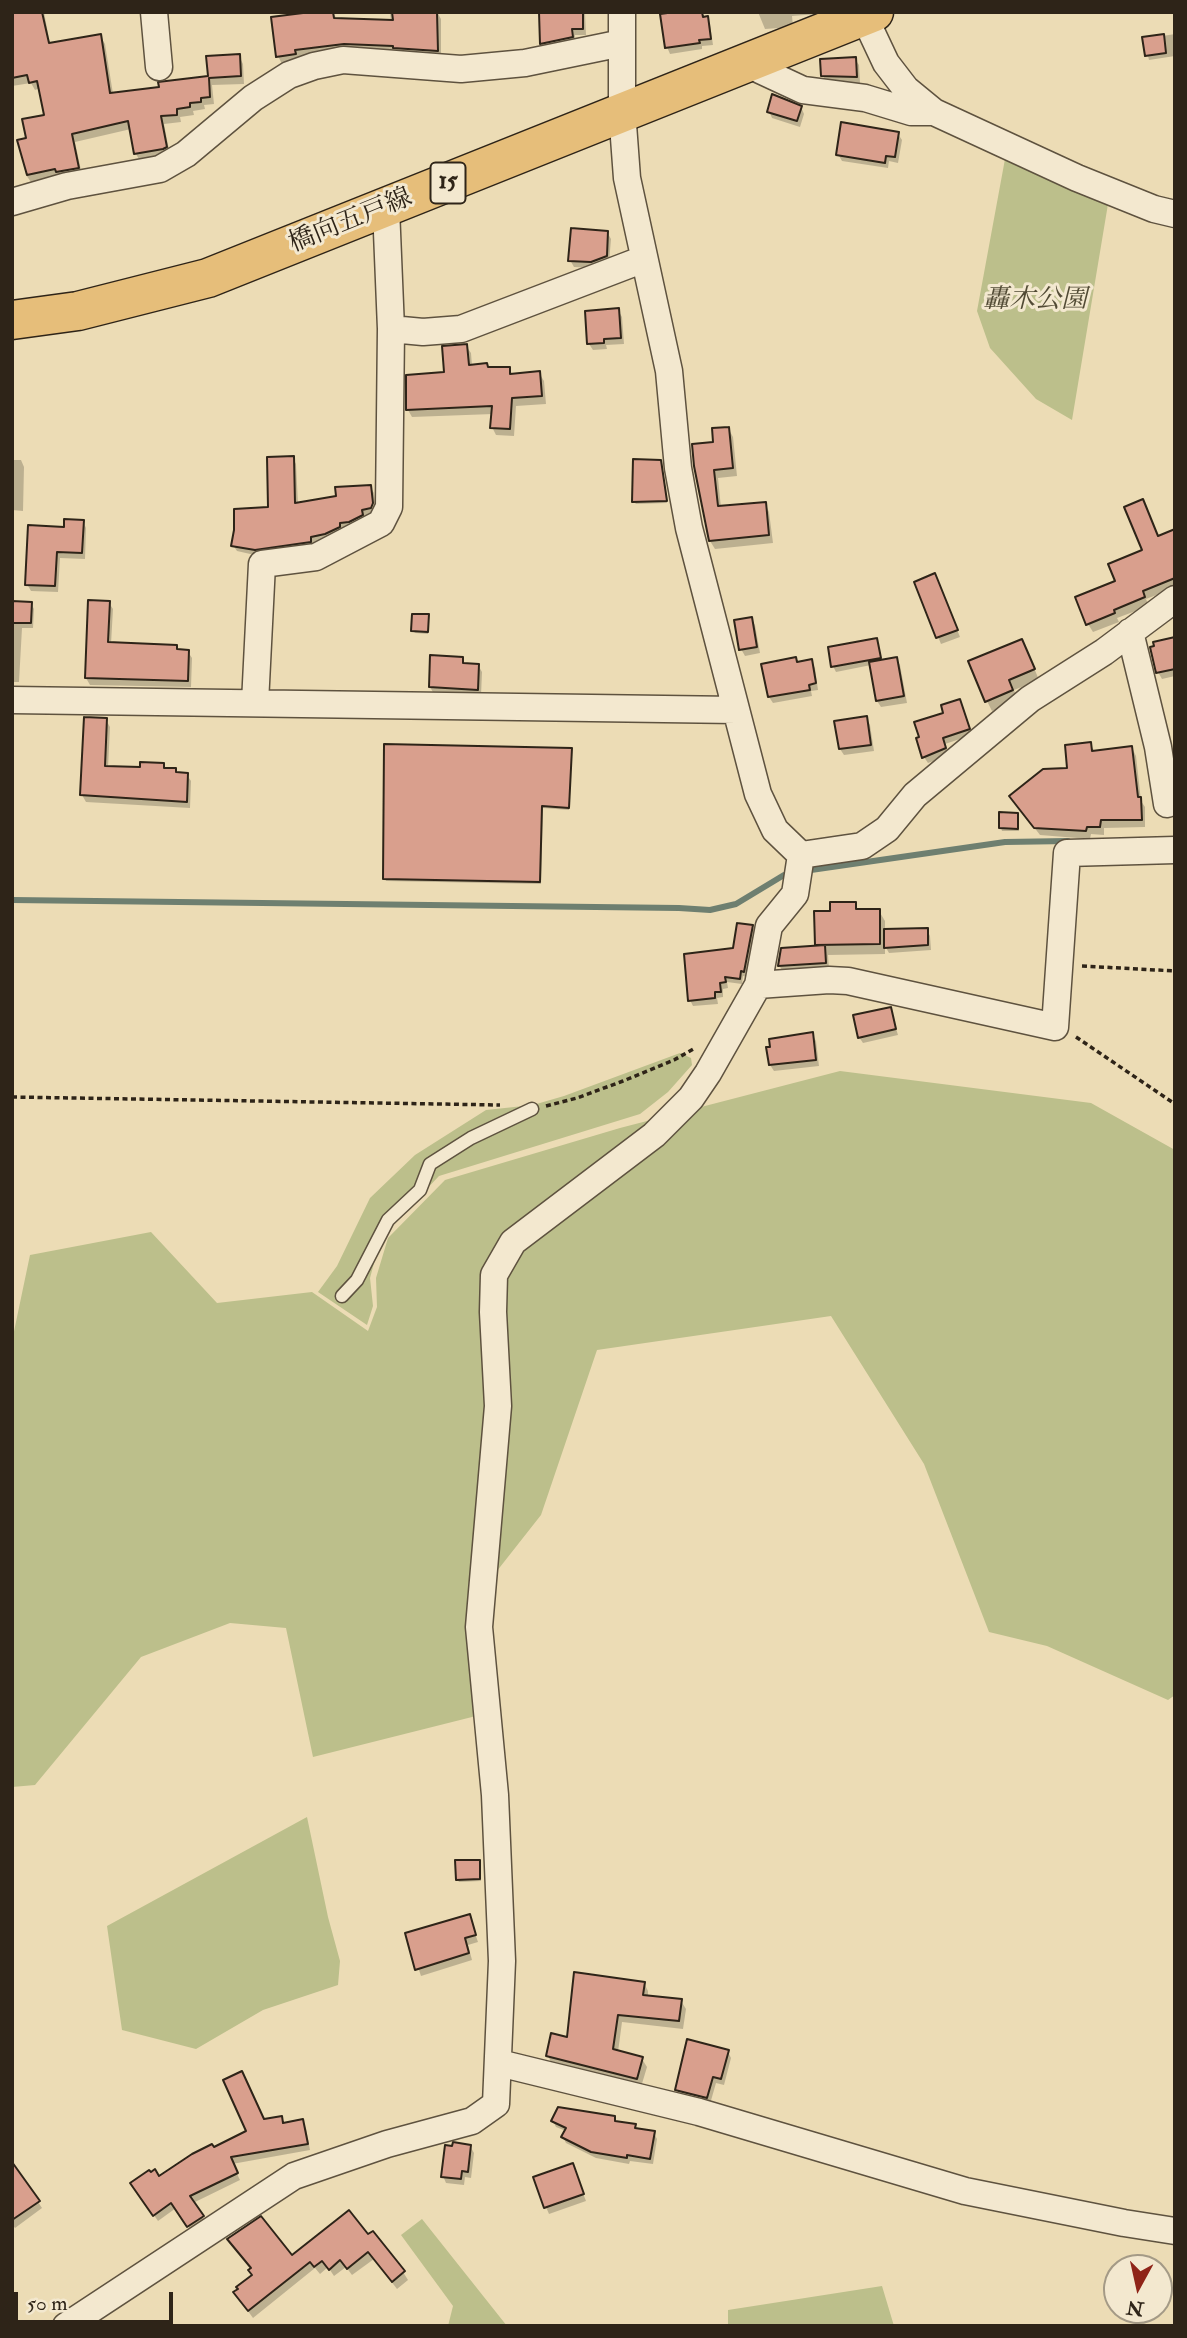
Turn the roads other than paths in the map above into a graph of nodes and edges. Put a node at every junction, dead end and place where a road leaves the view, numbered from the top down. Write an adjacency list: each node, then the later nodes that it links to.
1 (154, 12): 6 (street)
2 (622, 12): 4 (street)
3 (867, 14): 5 (main road, 橋向五戸線 / 15); 8 (street)
4 (622, 43): 7 (street); 9 (street)
5 (751, 60): 7 (main road, 橋向五戸線 / 15); 8 (street)
6 (159, 67)
7 (622, 111): 10 (main road, 橋向五戸線 / 15); 12 (street)
8 (934, 112): 11 (street)
9 (12, 202)
10 (386, 208): 13 (main road, 橋向五戸線 / 15); 14 (street)
11 (1175, 214)
12 (644, 259): 14 (street); 19 (street)
13 (12, 320)
14 (391, 329): 18 (street)
15 (1175, 599): 16 (street)
16 (1130, 632): 20 (street); 22 (street)
17 (12, 700): 18 (street)
18 (255, 703): 19 (street)
19 (736, 710): 22 (street)
20 (1167, 804)
21 (1175, 850): 23 (street)
22 (801, 855): 23 (street)
23 (758, 985): 26 (street)
24 (532, 1109): 25 (lane)
25 (342, 1296)
26 (499, 2063): 27 (street); 28 (street)
27 (1175, 2231)
28 (66, 2326)

